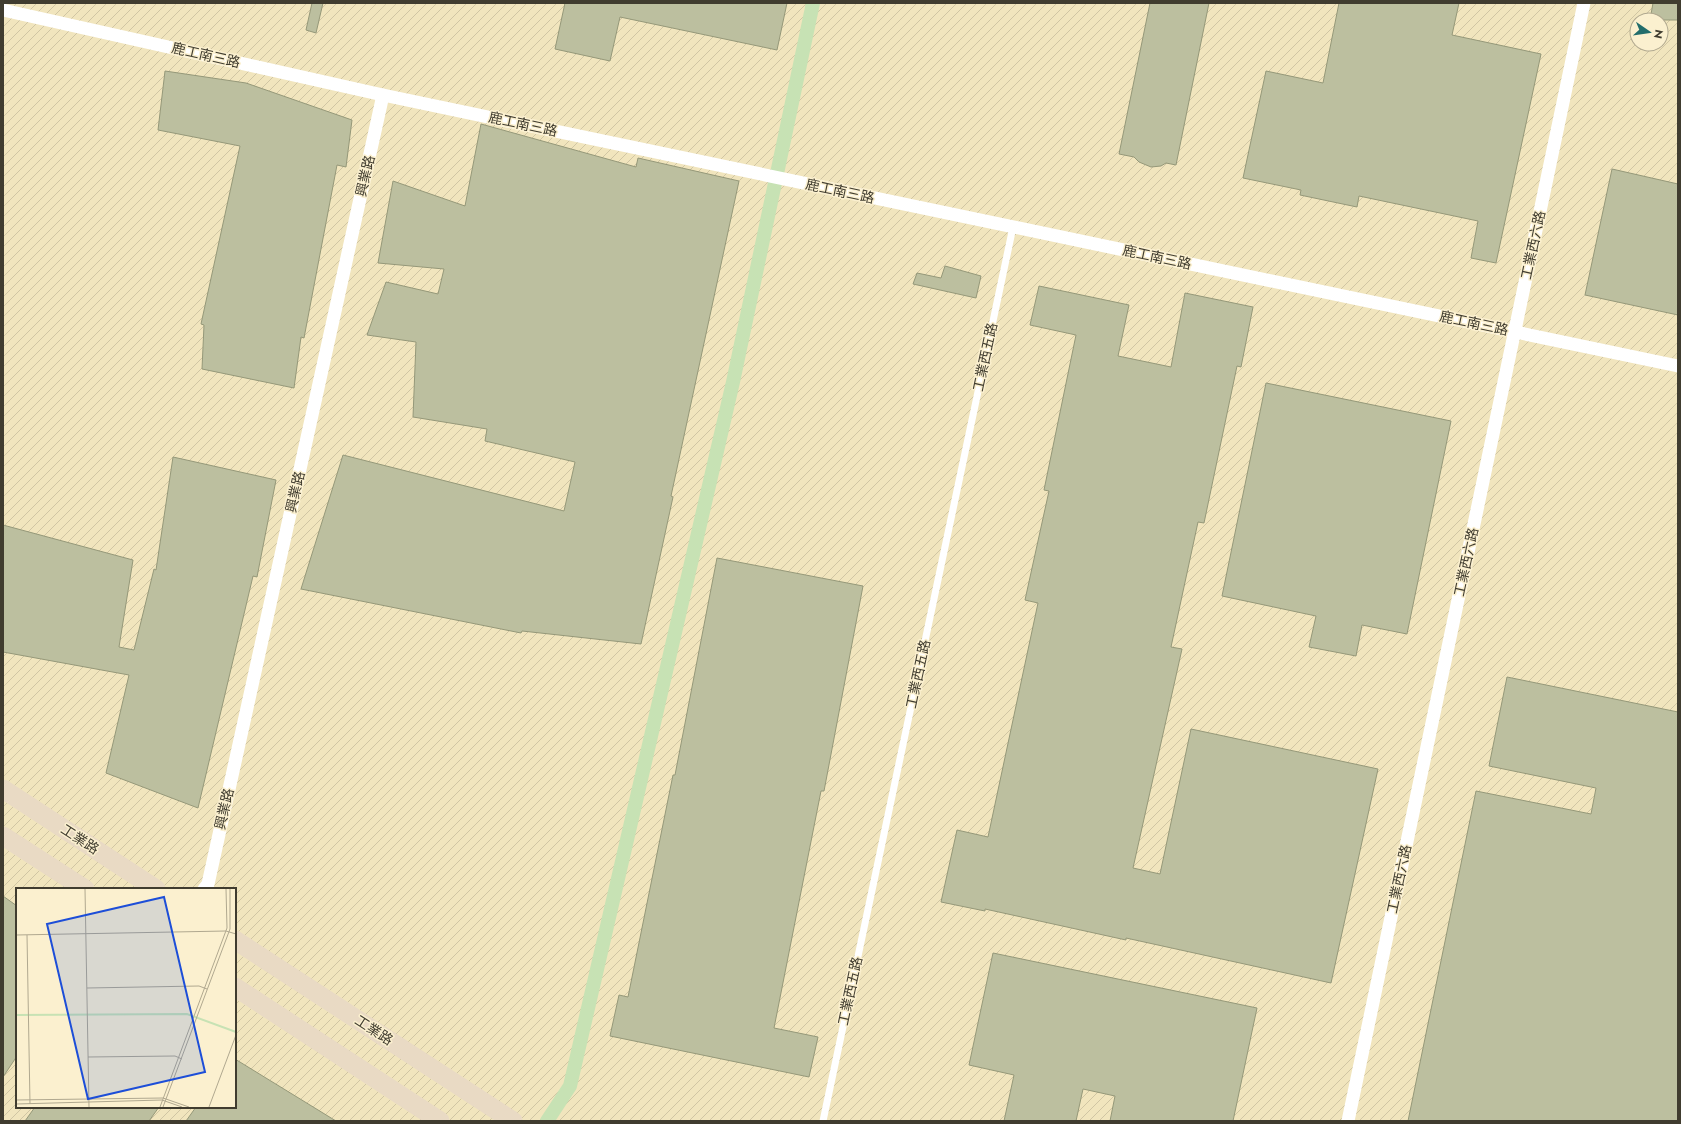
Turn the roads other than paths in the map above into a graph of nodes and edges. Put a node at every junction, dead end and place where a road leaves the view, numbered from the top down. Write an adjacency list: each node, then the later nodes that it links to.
1 (1584, 3): 5 (street, 工業西六路)
2 (3, 10): 3 (street, 鹿工南三路)
3 (383, 95): 4 (street, 鹿工南三路); 11 (street, 興業路)
4 (1013, 227): 5 (street, 鹿工南三路); 16 (lane, 工業西五路)
5 (1515, 332): 6 (street, 鹿工南三路); 17 (street, 工業西六路)
6 (1678, 366)
7 (3, 789): 10 (street, 工業路)
8 (3, 836): 9 (street)
9 (83, 888)
10 (154, 888)
11 (205, 888)
12 (236, 941): 15 (street, 工業路)
13 (236, 988): 14 (street)
14 (440, 1121)
15 (513, 1121)
16 (823, 1121)
17 (1348, 1121)

